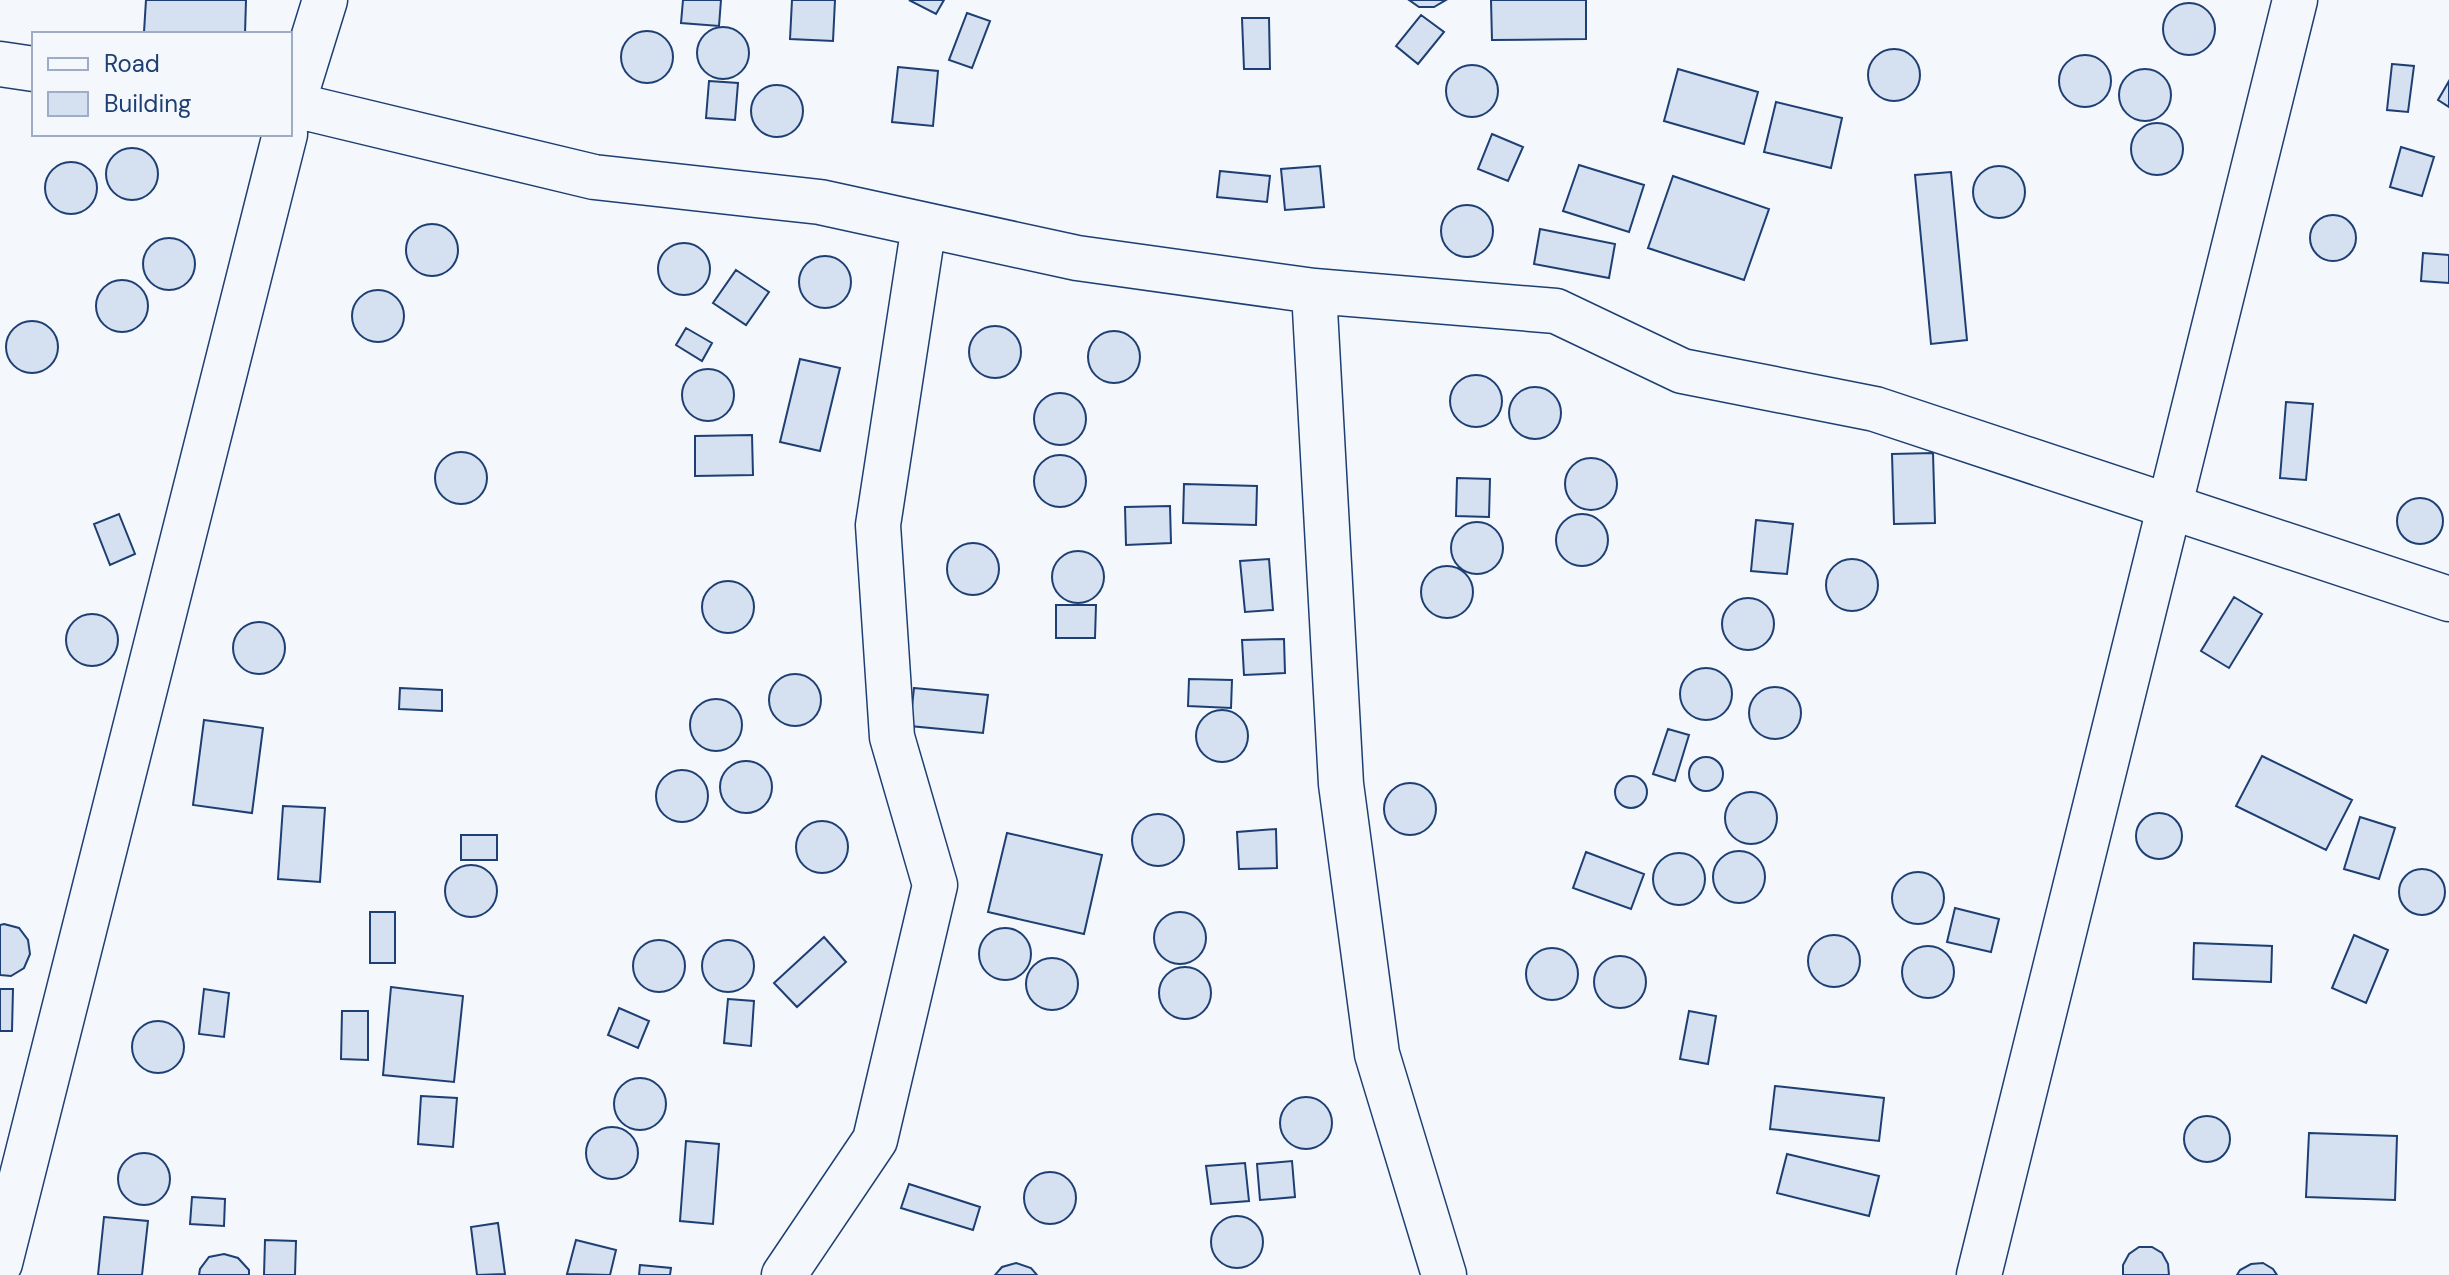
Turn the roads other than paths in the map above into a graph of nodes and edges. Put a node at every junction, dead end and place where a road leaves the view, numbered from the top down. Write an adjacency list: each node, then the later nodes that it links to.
1 (325, 0): 5 (street)
2 (2295, 0): 10 (street)
3 (0, 64): 4 (street)
4 (32, 69)
5 (292, 104)
6 (292, 115): 8 (street)
7 (283, 136): 12 (street)
8 (924, 225): 9 (street); 13 (street)
9 (1314, 291): 10 (street); 14 (street)
10 (2168, 506): 11 (street); 15 (street)
11 (2449, 599)
12 (0, 1263)
13 (784, 1275)
14 (1444, 1275)
15 (1979, 1275)

